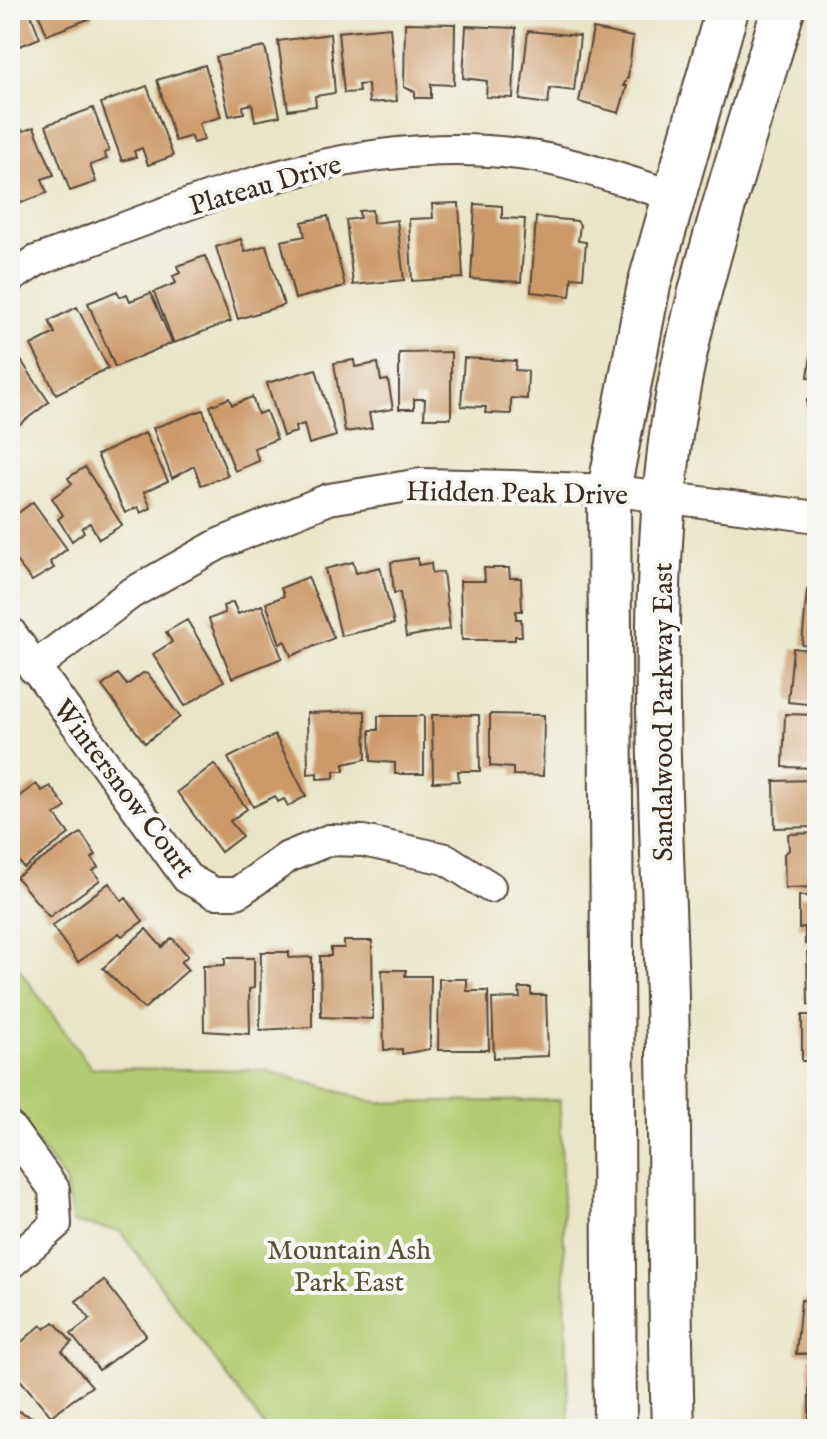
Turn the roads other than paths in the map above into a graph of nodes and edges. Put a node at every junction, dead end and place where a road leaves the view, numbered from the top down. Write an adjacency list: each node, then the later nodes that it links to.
1 (727, 10): 3 (main road, Sandalwood Parkway East)
2 (783, 10): 6 (main road, Sandalwood Parkway East)
3 (673, 195): 4 (street, Plateau Drive); 5 (main road, Sandalwood Parkway East)
4 (10, 278)
5 (609, 490): 6 (street, Hidden Peak Drive); 9 (street, Hidden Peak Drive); 13 (main road, Sandalwood Parkway East)
6 (664, 498): 7 (street, Hidden Peak Drive); 14 (main road, Sandalwood Parkway East)
7 (817, 517)
8 (10, 632): 9 (street, Wintersnow Court)
9 (33, 668): 10 (street, Wintersnow Court)
10 (490, 887)
11 (10, 1128): 12 (street)
12 (10, 1264)
13 (615, 1429)
14 (673, 1429)

